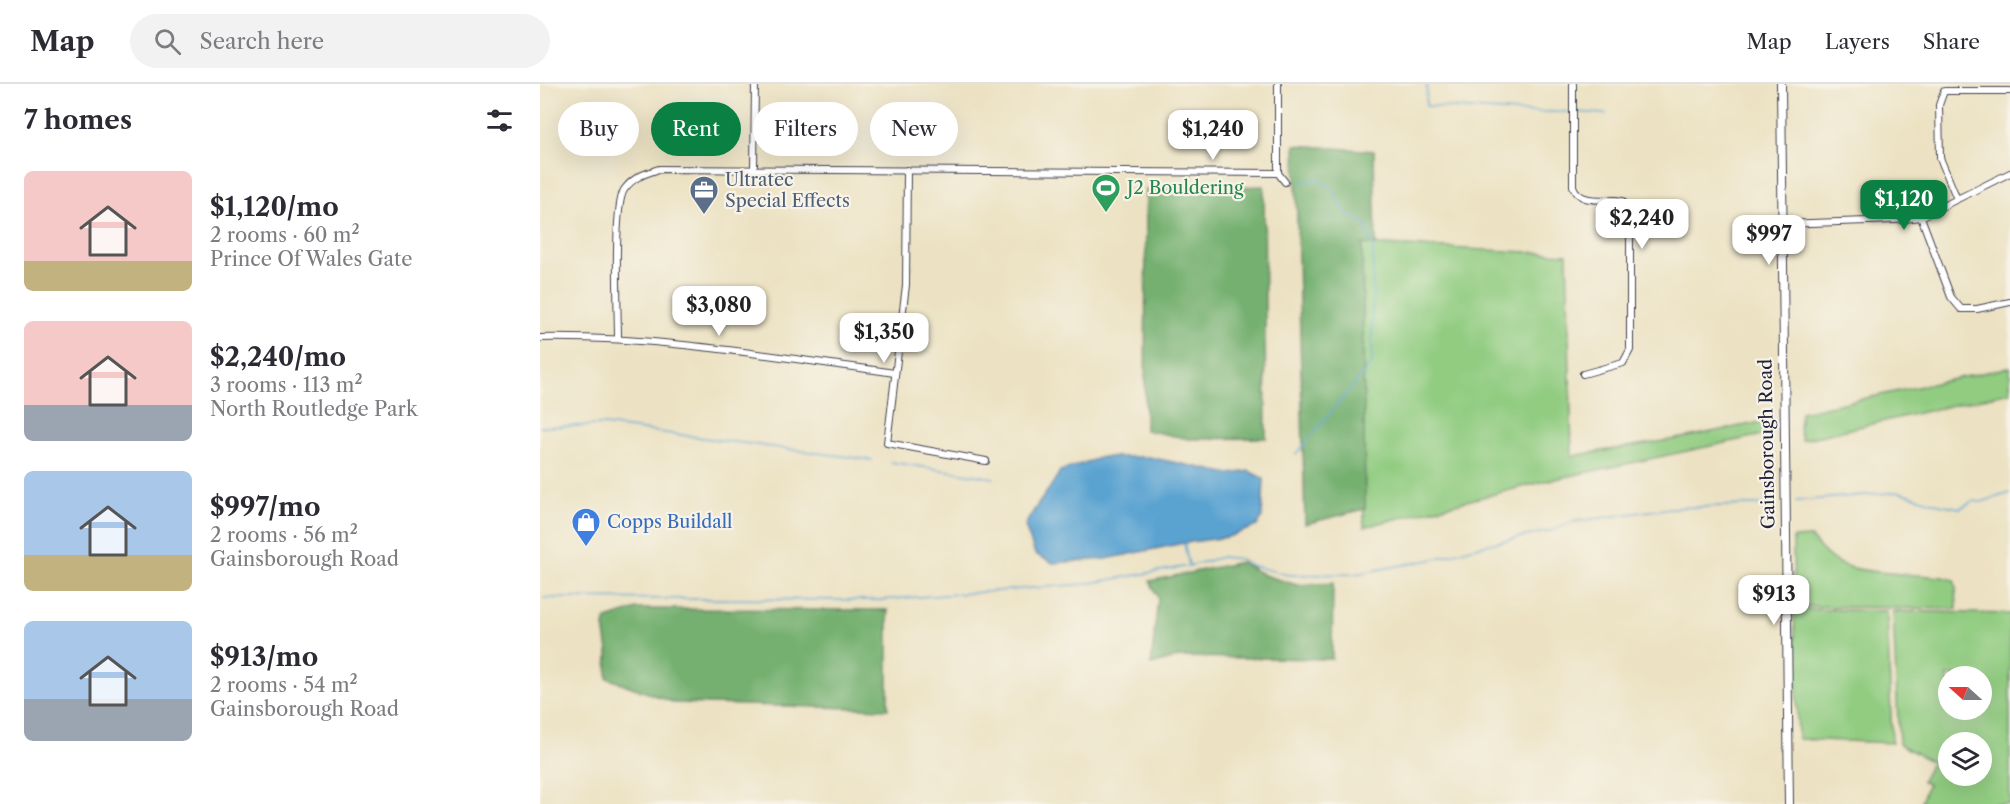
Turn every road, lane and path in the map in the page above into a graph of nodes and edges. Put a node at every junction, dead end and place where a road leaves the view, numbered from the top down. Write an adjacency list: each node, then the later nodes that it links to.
1 (755, 84): 6 (street)
2 (1278, 84): 8 (street)
3 (1573, 84): 18 (street)
4 (1780, 84): 13 (main road, Gainsborough Road)
5 (2010, 91): 11 (street)
6 (754, 170): 7 (street); 16 (street)
7 (907, 170): 8 (street); 17 (street)
8 (1278, 173): 10 (street)
9 (2010, 173): 11 (street)
10 (1285, 182)
11 (1957, 199): 12 (street)
12 (1922, 217): 13 (street); 14 (street)
13 (1782, 224): 20 (main road, Gainsborough Road)
14 (2010, 302)
15 (540, 338): 16 (street)
16 (618, 338): 17 (street)
17 (895, 373): 19 (street)
18 (1583, 374)
19 (986, 461)
20 (1789, 804)

